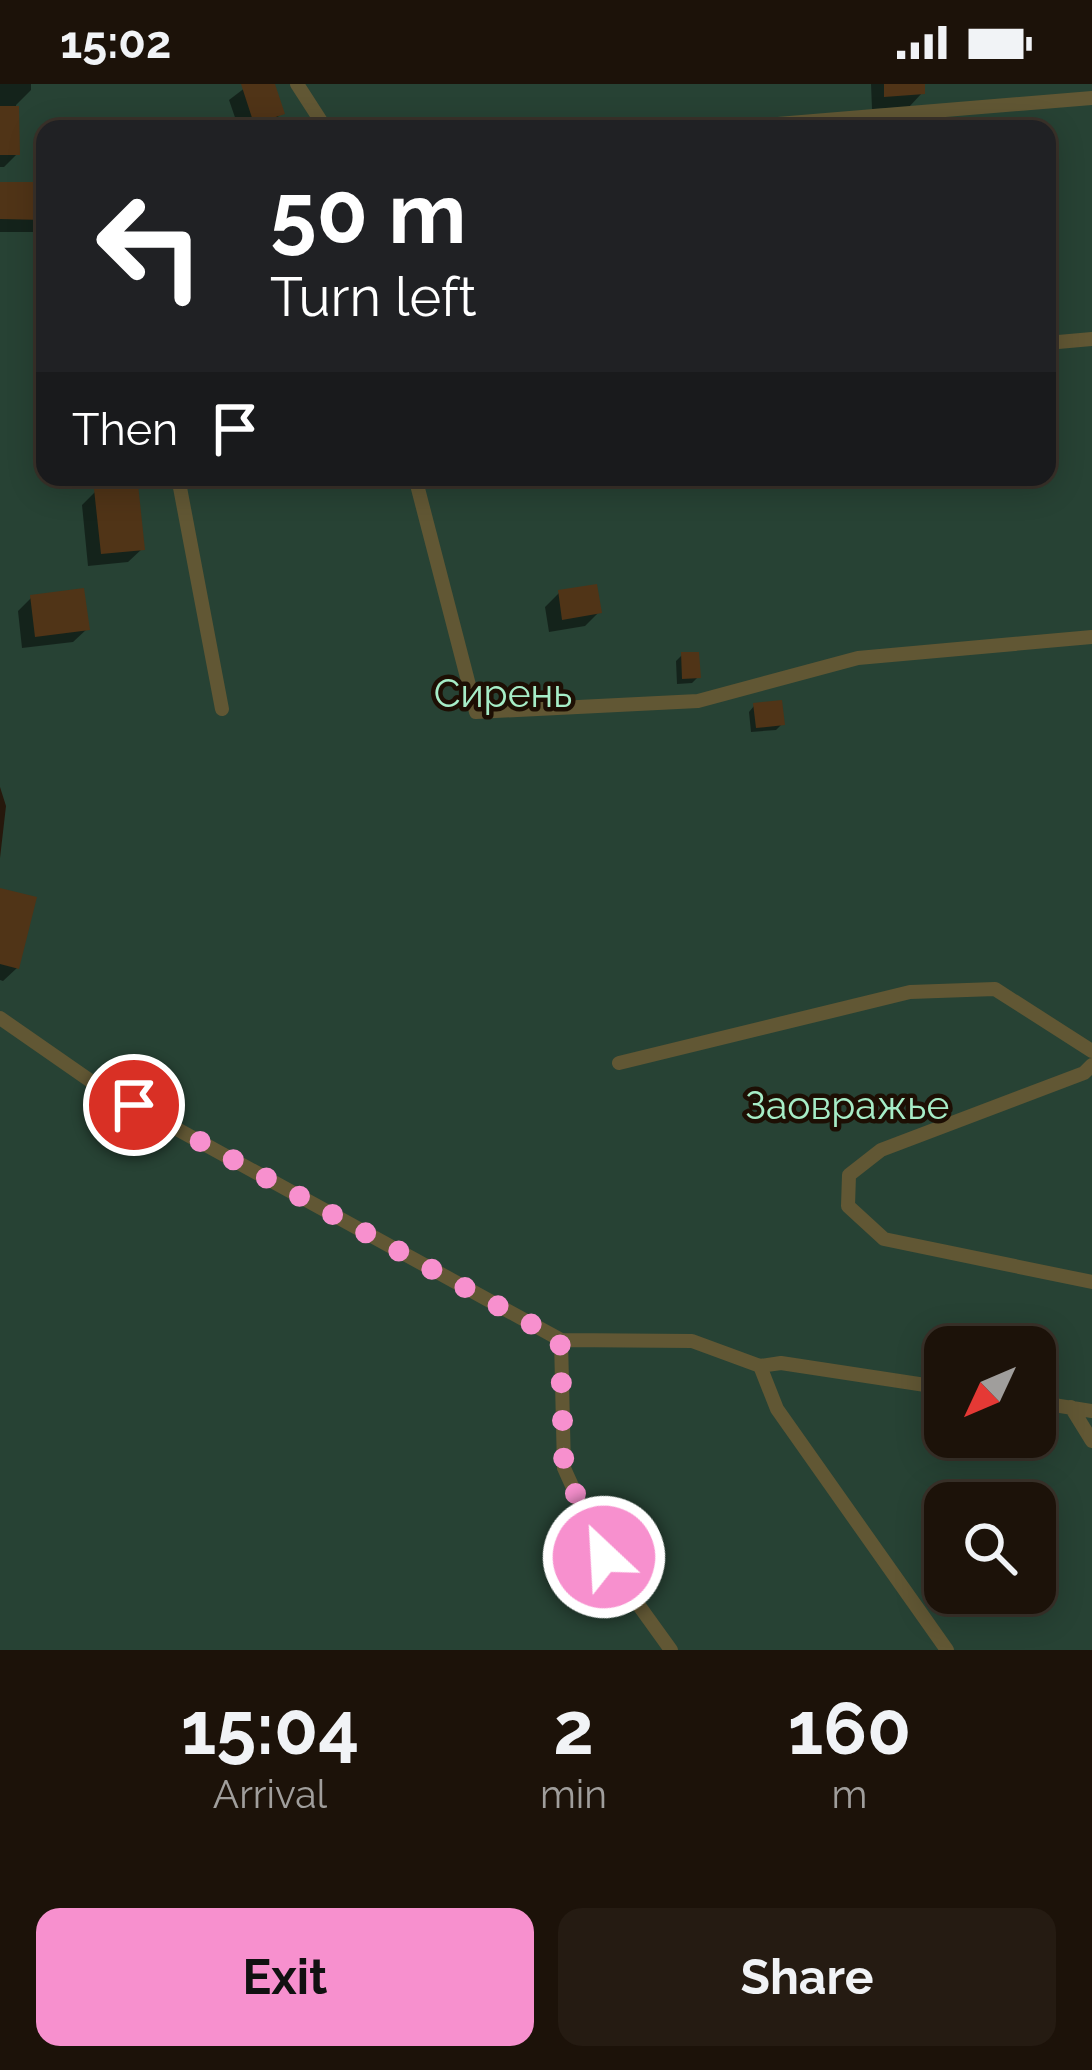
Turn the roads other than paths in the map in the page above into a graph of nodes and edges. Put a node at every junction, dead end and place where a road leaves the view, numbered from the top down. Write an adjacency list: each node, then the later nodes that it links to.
1 (297, 84): 3 (lane)
2 (1092, 98): 4 (lane)
3 (320, 120)
4 (825, 120)
5 (1092, 339): 6 (lane)
6 (1056, 342)
7 (180, 486): 10 (lane)
8 (417, 486): 9 (lane)
9 (1092, 638)
10 (222, 710)
11 (0, 1018): 16 (lane)
12 (1092, 1051): 13 (lane)
13 (619, 1063)
14 (1092, 1065): 15 (lane)
15 (1092, 1282)
16 (560, 1340): 17 (lane); 23 (lane)
17 (760, 1366): 18 (lane); 24 (lane)
18 (924, 1385)
19 (1056, 1405): 20 (lane)
20 (1071, 1407): 21 (lane); 22 (lane)
21 (1092, 1411)
22 (1092, 1441)
23 (671, 1650)
24 (947, 1650)

